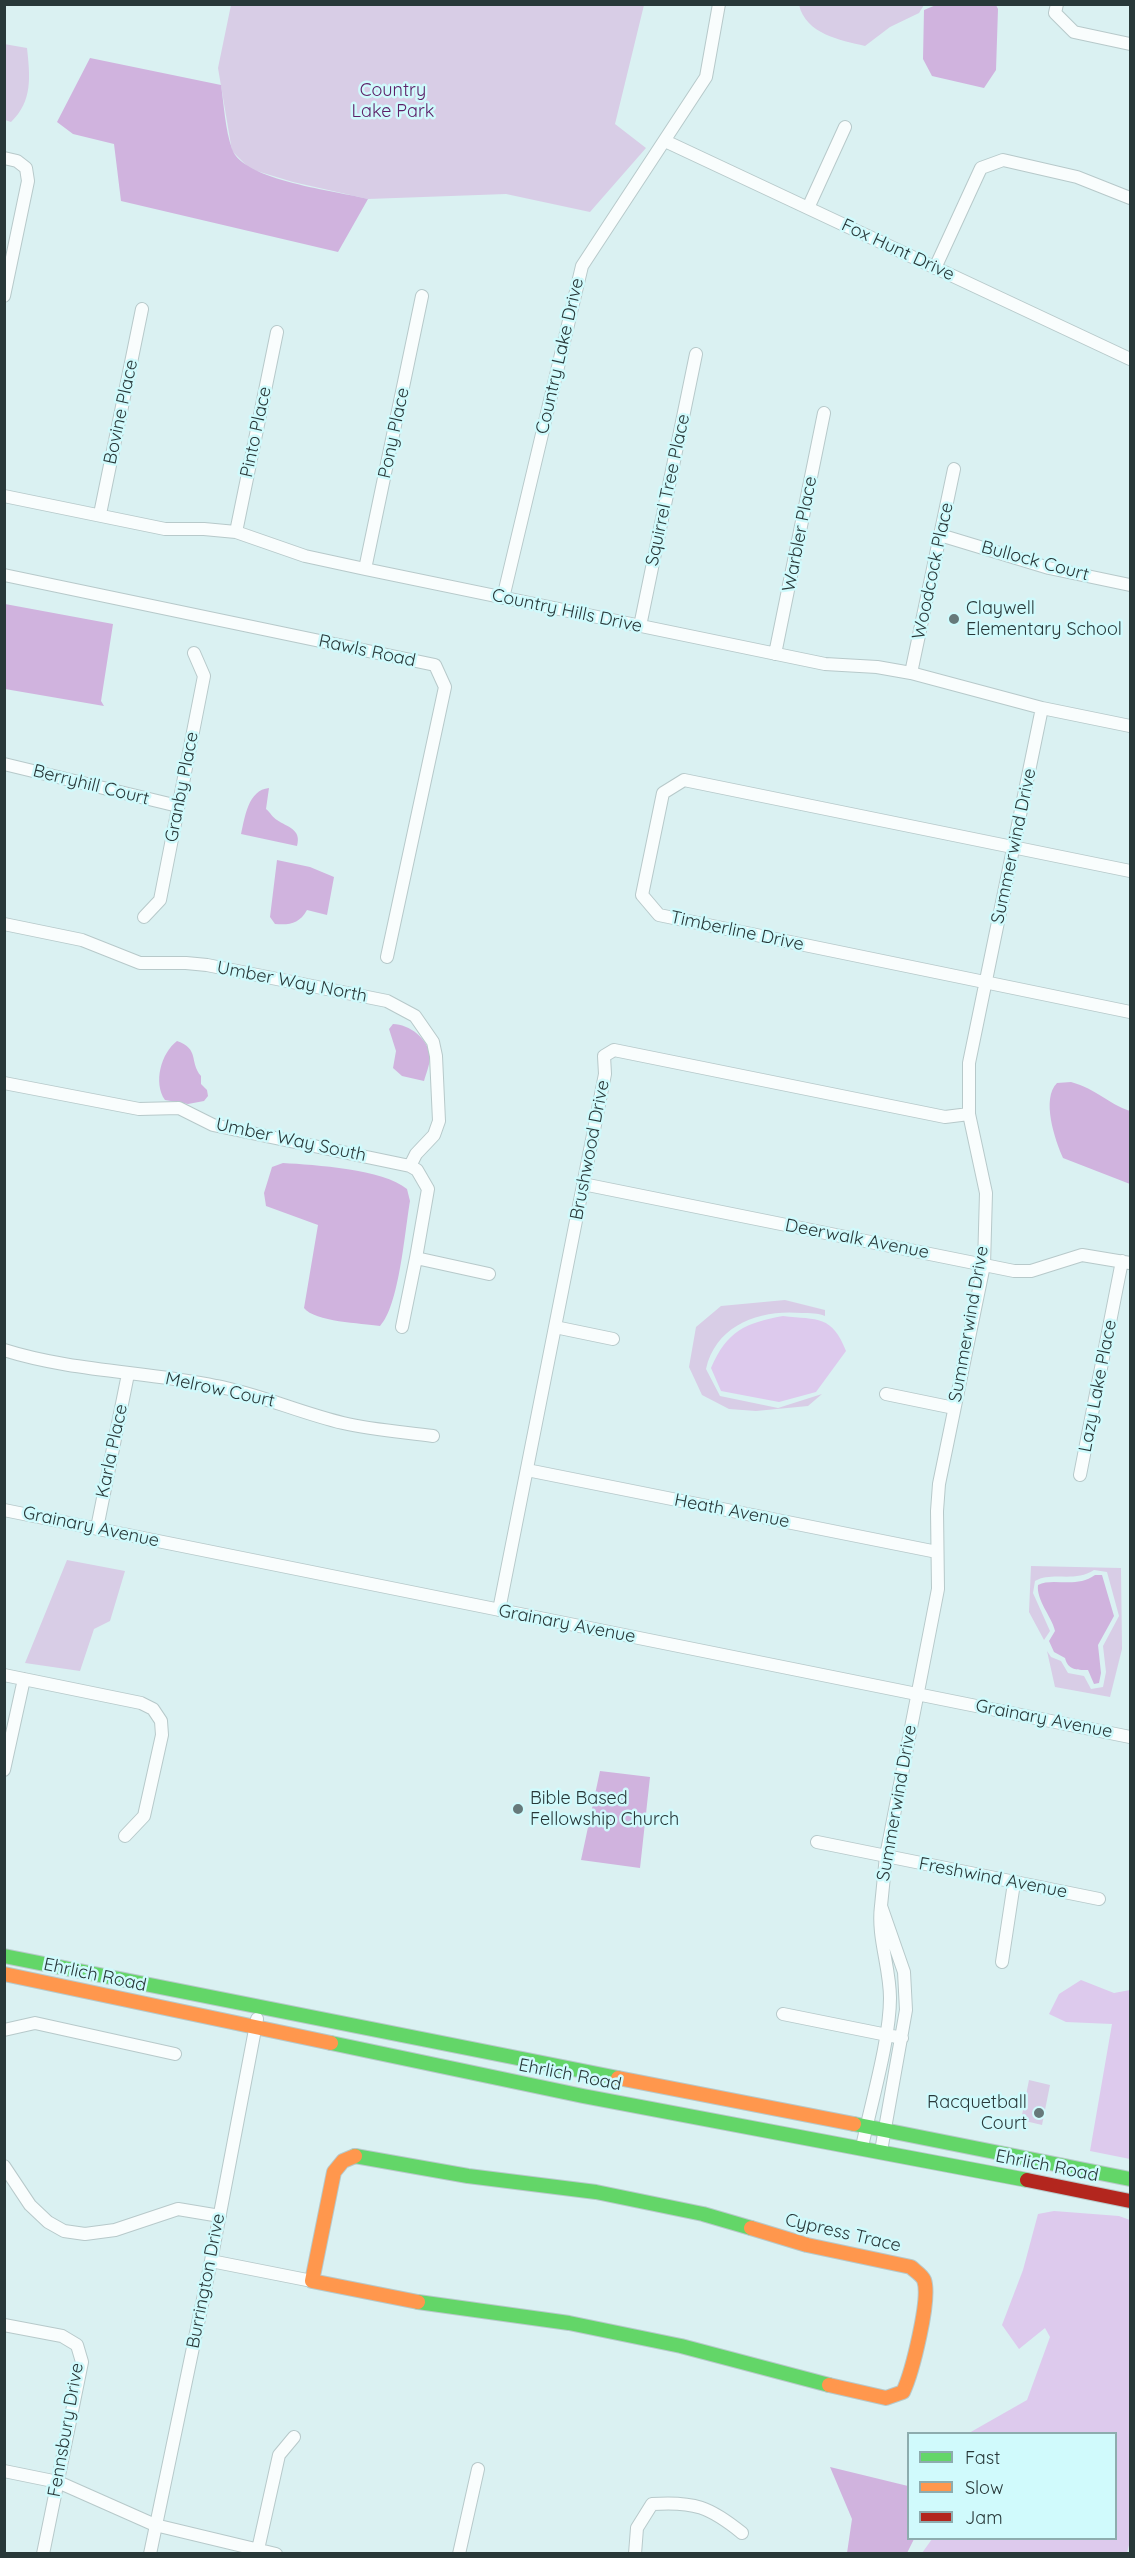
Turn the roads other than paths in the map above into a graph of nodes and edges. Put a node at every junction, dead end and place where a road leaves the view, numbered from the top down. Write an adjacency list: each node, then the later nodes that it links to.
1 (719, 4): 5 (street, Country Lake Drive)
2 (1057, 4): 3 (street)
3 (1131, 44)
4 (845, 126): 8 (street)
5 (665, 141): 8 (street, Fox Hunt Drive); 25 (street, Country Lake Drive)
6 (4, 158): 10 (street)
7 (1131, 198): 9 (street)
8 (808, 208): 9 (street, Fox Hunt Drive)
9 (935, 268): 15 (street, Fox Hunt Drive)
10 (4, 296)
11 (422, 296): 22 (street, Pony Place)
12 (142, 309): 19 (street, Bovine Place)
13 (277, 332): 20 (street, Pinto Place)
14 (696, 354): 26 (street, Squirrel Tree Place)
15 (1131, 359)
16 (824, 413): 28 (street, Warbler Place)
17 (954, 469): 21 (street, Woodcock Place)
18 (4, 496): 19 (street, Country Hills Drive)
19 (100, 514): 20 (street, Country Hills Drive)
20 (236, 532): 22 (street, Country Hills Drive)
21 (940, 535): 24 (street, Bullock Court); 29 (street, Woodcock Place)
22 (365, 569): 25 (street, Country Hills Drive)
23 (4, 575): 38 (street, Rawls Road)
24 (1131, 585)
25 (503, 598): 26 (street, Country Hills Drive)
26 (640, 626): 28 (street, Country Hills Drive)
27 (194, 653): 33 (street, Granby Place)
28 (775, 654): 29 (street, Country Hills Drive)
29 (911, 673): 30 (street, Country Hills Drive)
30 (1042, 708): 31 (street, Country Hills Drive); 34 (street, Summerwind Drive)
31 (1131, 726)
32 (4, 764): 33 (street, Berryhill Court)
33 (178, 806): 36 (street, Granby Place)
34 (1013, 847): 35 (street, Timberline Drive); 39 (street, Summerwind Drive); 39 (street, Timberline Drive)
35 (1131, 871)
36 (144, 917)
37 (4, 924): 43 (street, Umber Way North)
38 (387, 957)
39 (986, 982): 40 (street, Timberline Drive); 42 (street, Summerwind Drive)
40 (1131, 1012)
41 (4, 1083): 43 (street, Umber Way South)
42 (969, 1114): 44 (street, Brushwood Drive); 47 (street, Summerwind Drive)
43 (410, 1166): 45 (street)
44 (584, 1184): 47 (street, Deerwalk Avenue); 50 (street, Brushwood Drive)
45 (416, 1258): 48 (street); 49 (street)
46 (1126, 1262): 47 (street, Deerwalk Avenue); 58 (street, Lazy Lake Place)
47 (984, 1264): 55 (street, Summerwind Drive)
48 (489, 1274)
49 (402, 1327)
50 (555, 1327): 51 (street); 57 (street, Brushwood Drive)
51 (613, 1339)
52 (4, 1350): 53 (street, Melrow Court)
53 (128, 1374): 56 (street, Melrow Court); 60 (street, Karla Place)
54 (886, 1394): 55 (street)
55 (954, 1408): 61 (street, Summerwind Drive)
56 (434, 1436)
57 (527, 1470): 61 (street, Heath Avenue); 62 (street, Brushwood Drive)
58 (1080, 1474)
59 (4, 1510): 60 (street, Grainary Avenue)
60 (97, 1528): 62 (street, Grainary Avenue)
61 (937, 1552): 65 (street, Summerwind Drive)
62 (499, 1610): 65 (street, Grainary Avenue)
63 (4, 1675): 64 (street)
64 (24, 1679): 67 (street); 68 (street)
65 (918, 1694): 66 (street, Grainary Avenue); 70 (street, Summerwind Drive)
66 (1131, 1737)
67 (4, 1770)
68 (126, 1836)
69 (817, 1842): 70 (street, Freshwind Avenue)
70 (886, 1856): 71 (street, Freshwind Avenue); 73 (street, Summerwind Drive)
71 (1014, 1883): 72 (street, Freshwind Avenue); 75 (street)
72 (1100, 1899)
73 (880, 1906): 81 (street, Summerwind Drive); 82 (street, Summerwind Drive)
74 (4, 1956): 77 (main road, Ehrlich Road)
75 (1002, 1962)
76 (4, 1974): 79 (main road, Ehrlich Road)
77 (259, 2008): 79 (street, Burrington Drive); 84 (main road, Ehrlich Road)
78 (783, 2014): 81 (street)
79 (255, 2027): 86 (main road, Ehrlich Road); 91 (street, Burrington Drive)
80 (4, 2030): 83 (street)
81 (885, 2035): 82 (street); 84 (street, Summerwind Drive)
82 (902, 2038): 85 (street, Summerwind Drive)
83 (175, 2054)
84 (867, 2125): 85 (main road, Ehrlich Road); 86 (street, Summerwind Drive)
85 (885, 2129): 87 (street, Summerwind Drive); 89 (main road, Ehrlich Road)
86 (862, 2147): 87 (main road, Ehrlich Road)
87 (881, 2151): 90 (main road, Ehrlich Road)
88 (4, 2166): 91 (street)
89 (1131, 2180)
90 (1131, 2200)
91 (220, 2216): 92 (street, Burrington Drive)
92 (211, 2261): 93 (street, Cypress Trace); 99 (street, Burrington Drive)
93 (312, 2281): 93 (main road, Cypress Trace)
94 (4, 2325): 98 (street, Fennsbury Drive)
95 (294, 2437): 101 (street)
96 (478, 2469): 105 (street)
97 (4, 2471): 98 (street)
98 (58, 2482): 99 (street); 102 (street, Fennsbury Drive)
99 (155, 2525): 101 (street); 103 (street, Burrington Drive)
100 (742, 2533): 106 (street)
101 (258, 2551): 104 (street)
102 (43, 2553)
103 (150, 2553)
104 (276, 2553)
105 (459, 2553)
106 (635, 2553)

